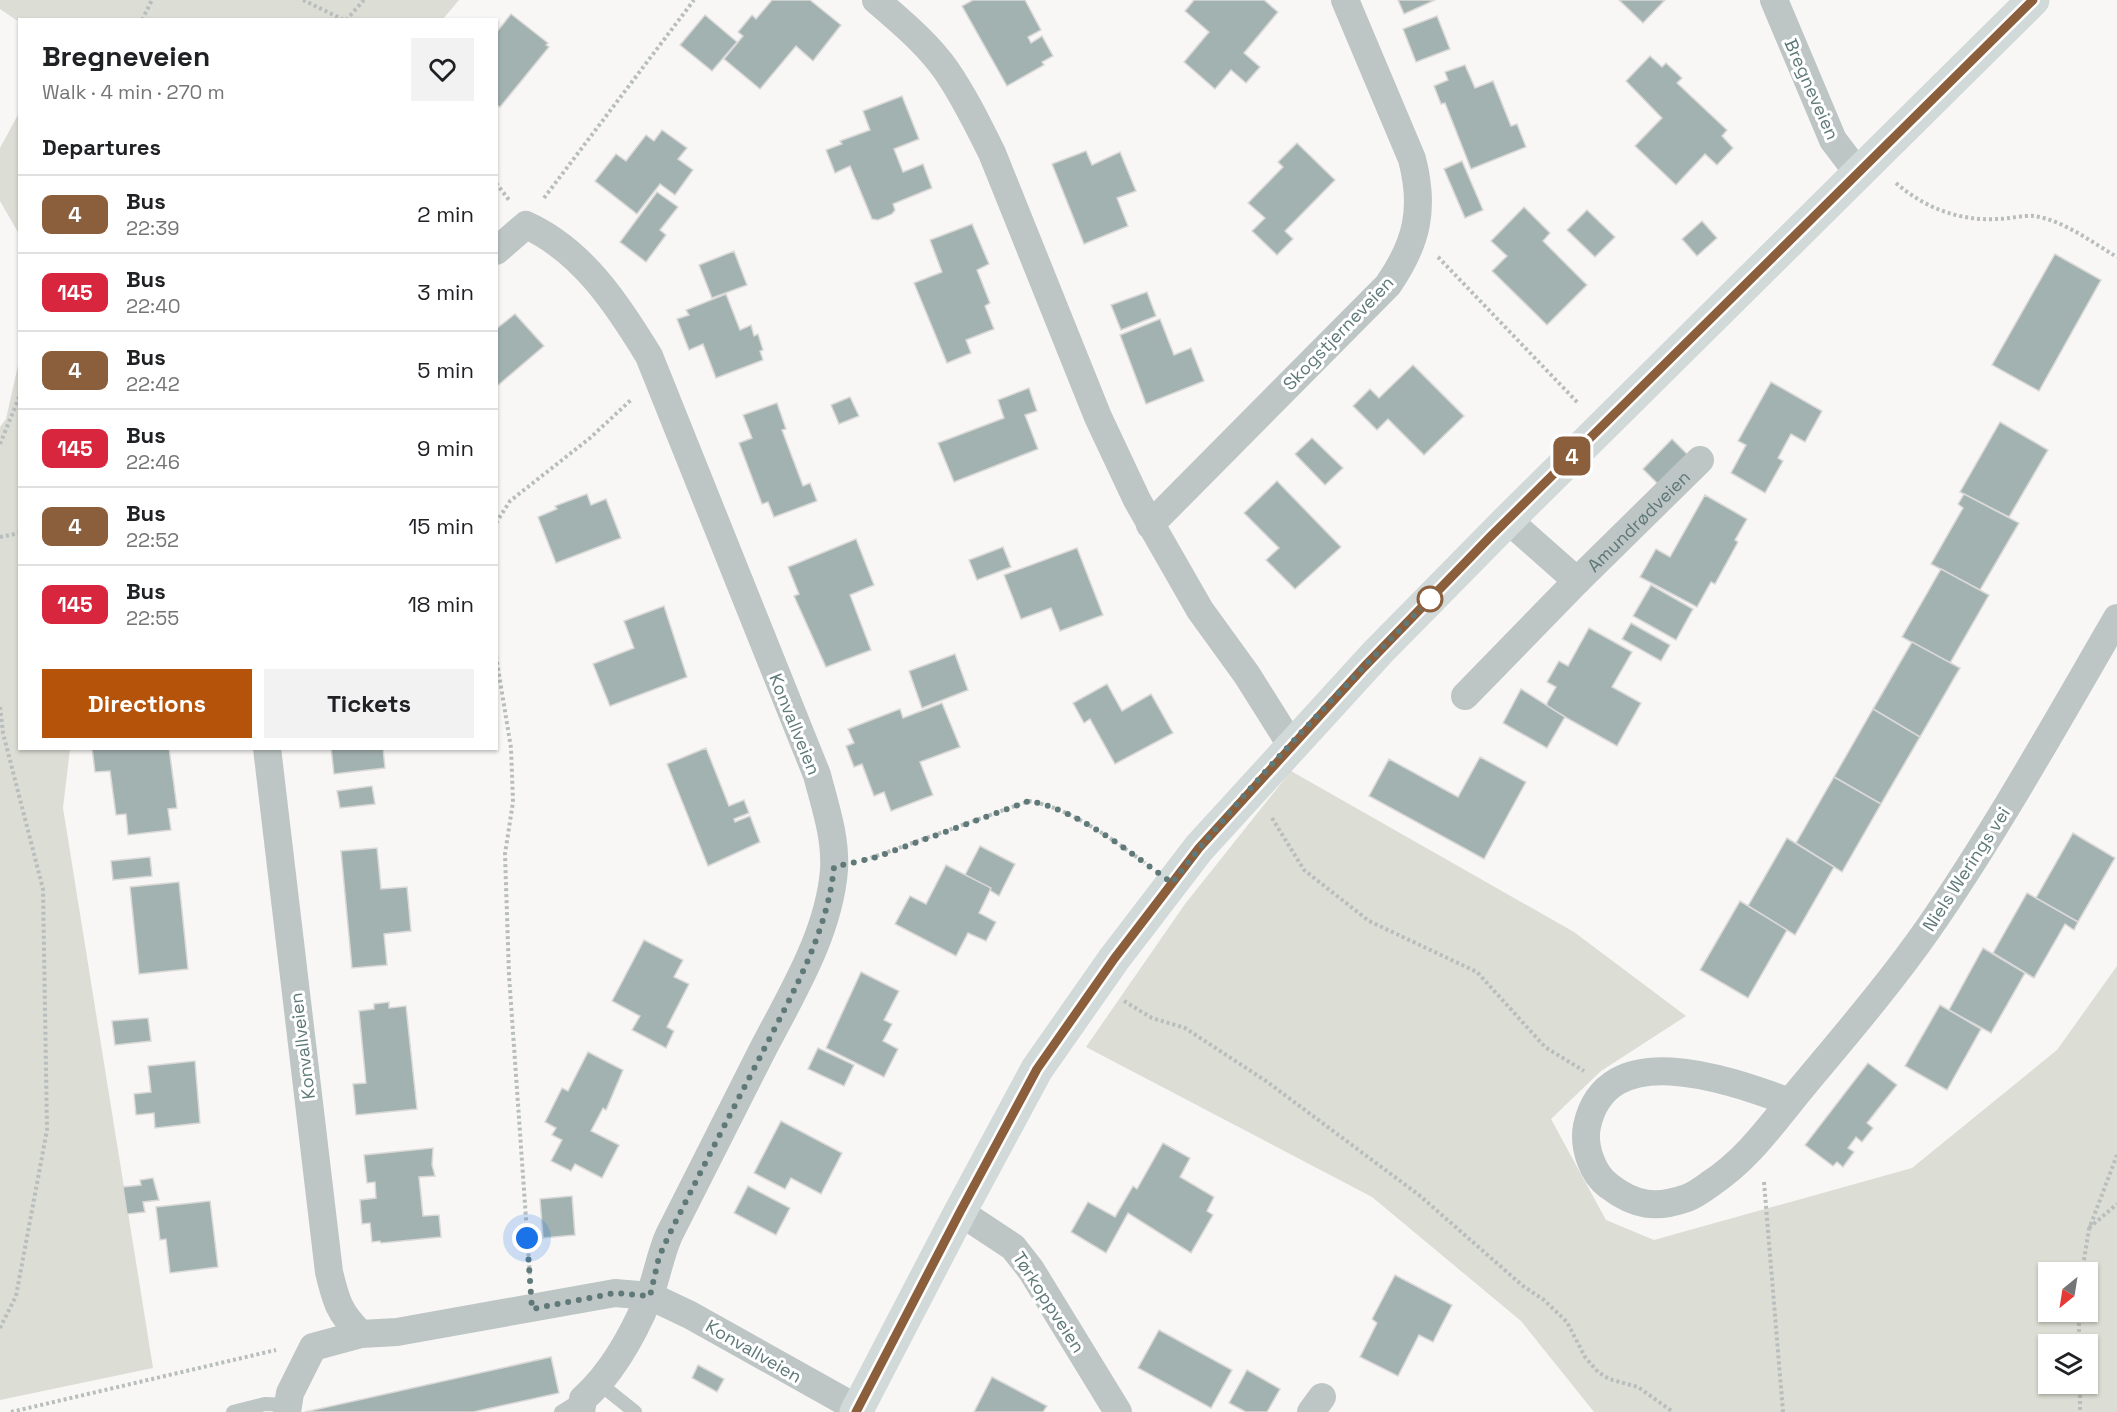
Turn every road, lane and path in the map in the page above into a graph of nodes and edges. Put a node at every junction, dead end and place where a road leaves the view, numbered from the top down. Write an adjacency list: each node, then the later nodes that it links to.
1 (152, 0): 9 (path)
2 (303, 0): 10 (path)
3 (364, 0): 11 (path)
4 (694, 0): 13 (path)
5 (876, 0): 24 (street)
6 (1345, 0): 14 (street, Skogstjerneveien)
7 (1774, 0): 12 (street, Bregneveien)
8 (2033, 0): 12 (main road)
9 (143, 18)
10 (341, 18)
11 (347, 18)
12 (1864, 167): 16 (path); 19 (main road)
13 (526, 225): 15 (street); 17 (street, Konvallveien)
14 (1414, 233): 19 (path); 24 (street, Skogstjerneveien)
15 (498, 249)
16 (2117, 257)
17 (657, 375): 22 (path); 35 (street, Konvallveien)
18 (18, 400): 20 (path)
19 (1601, 428): 23 (main road)
20 (0, 444)
21 (1700, 460): 27 (street, Amundrødveien)
22 (498, 520)
23 (1508, 520): 27 (street, Amundrødveien); 32 (main road)
24 (1150, 525): 32 (street)
25 (18, 533): 26 (path)
26 (0, 537)
27 (1577, 581): 30 (street, Amundrødveien)
28 (2117, 618): 39 (street, Niels Werings vei)
29 (498, 668): 47 (path)
30 (1465, 696)
31 (0, 707): 48 (path)
32 (1291, 745): 34 (main road)
33 (267, 750): 49 (street, Konvallveien)
34 (1258, 781): 36 (main road); 38 (path)
35 (834, 867): 36 (path); 46 (street, Konvallveien)
36 (1172, 883): 37 (main road)
37 (1097, 983): 43 (main road); 59 (path)
38 (1604, 1090): 39 (street); 40 (street, Niels Werings vei)
39 (1790, 1102): 40 (street, Niels Werings vei)
40 (1759, 1142): 60 (path)
41 (2117, 1155): 44 (path)
42 (2117, 1204): 44 (path)
43 (960, 1212): 54 (main road); 58 (street, Tørkoppveien)
44 (2089, 1229): 45 (path)
45 (2084, 1262)
46 (650, 1296): 47 (street, Konvallveien); 52 (street, Konvallveien); 54 (street, Konvallveien)
47 (532, 1309): 49 (street, Konvallveien)
48 (0, 1328)
49 (361, 1334): 50 (street, Konvallveien)
50 (313, 1347): 53 (street); 55 (path)
51 (2080, 1394): 61 (path)
52 (581, 1402): 57 (lane)
53 (288, 1408): 56 (lane)
54 (857, 1410)
55 (10, 1412)
56 (233, 1412)
57 (635, 1412)
58 (1118, 1412)
59 (1673, 1412)
60 (1784, 1412)
61 (2080, 1412)

